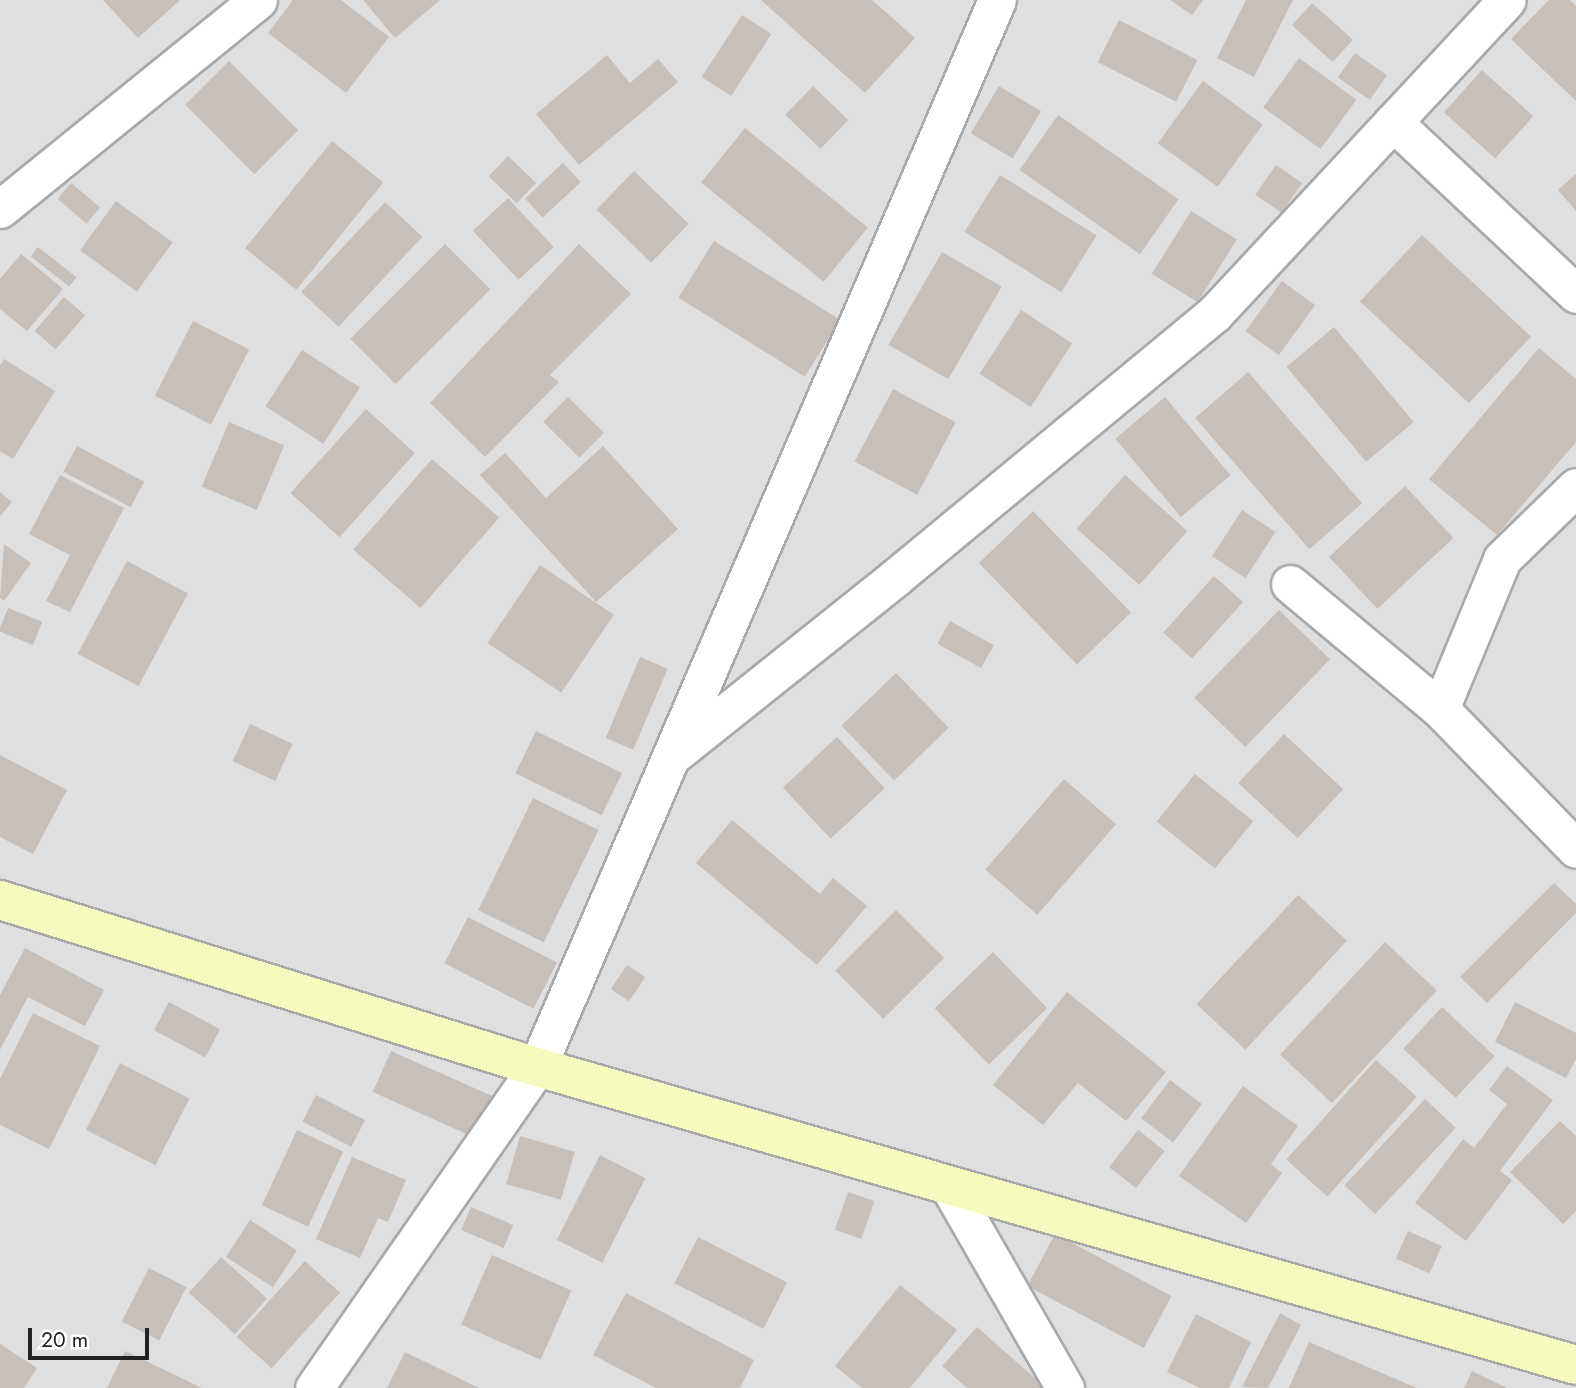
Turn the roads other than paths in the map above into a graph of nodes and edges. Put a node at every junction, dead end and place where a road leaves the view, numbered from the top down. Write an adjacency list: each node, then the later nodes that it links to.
1 (258, 0): 5 (street)
2 (997, 0): 10 (street)
3 (1507, 0): 4 (street)
4 (1393, 122): 6 (street); 10 (street)
5 (0, 209)
6 (1576, 294)
7 (1576, 487): 9 (street)
8 (1290, 584): 9 (street)
9 (1440, 709): 11 (street)
10 (674, 754): 13 (street)
11 (1576, 849)
12 (0, 900): 13 (street)
13 (537, 1067): 14 (street); 16 (street)
14 (950, 1188): 15 (street); 17 (street)
15 (1576, 1365)
16 (314, 1388)
17 (1065, 1388)

